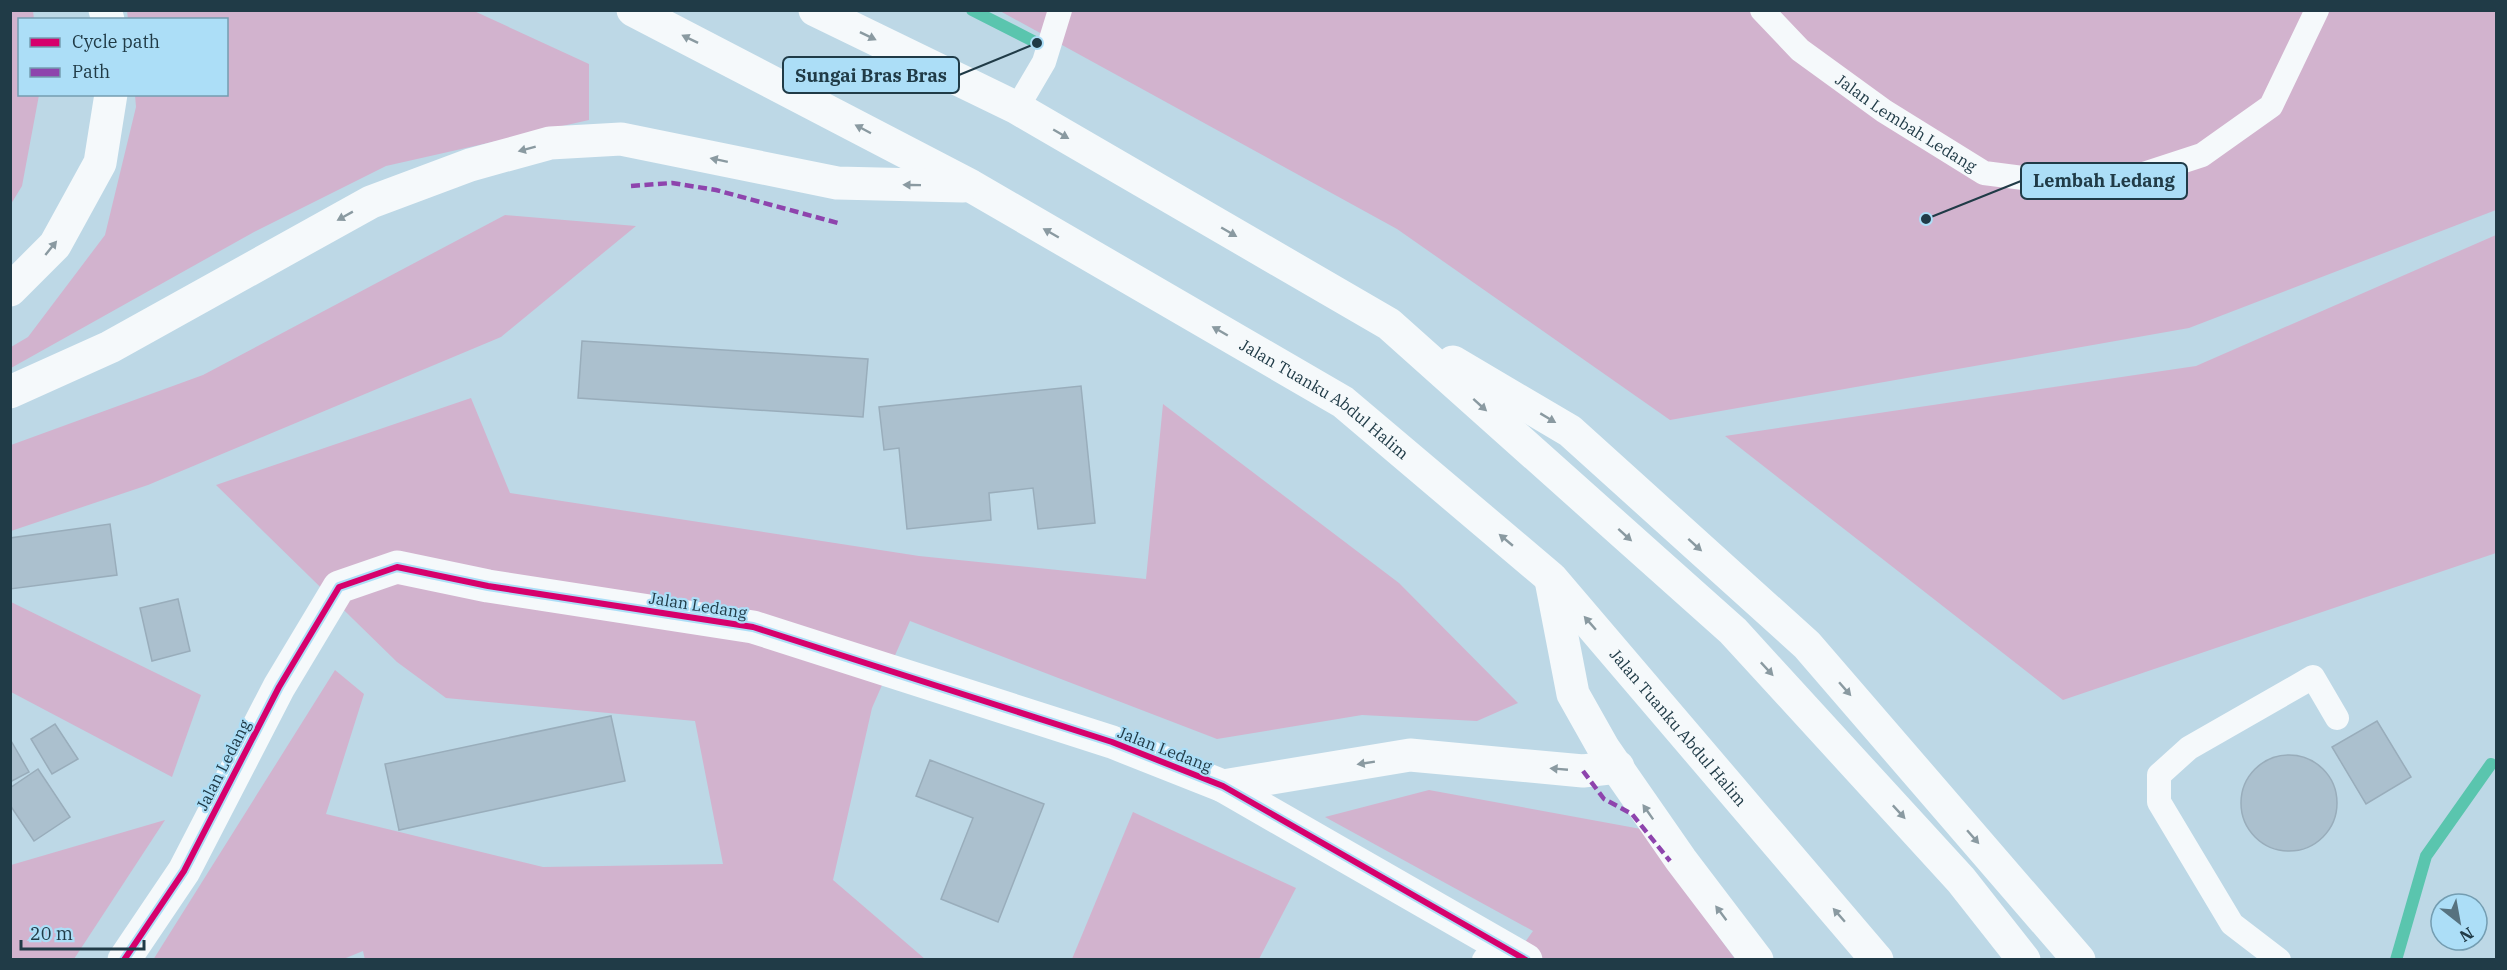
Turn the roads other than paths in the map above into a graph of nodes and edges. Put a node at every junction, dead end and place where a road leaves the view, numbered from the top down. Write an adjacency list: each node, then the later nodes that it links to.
1 (633, 10): 8 (main road, Jalan Tuanku Abdul Halim, one-way to 1)
2 (815, 10): 7 (main road, one-way to 7)
3 (1060, 10): 7 (lane)
4 (1762, 10): 5 (lane, Jalan Lembah Ledang)
5 (2317, 10)
6 (111, 96): 9 (main road, one-way to 6)
7 (1017, 108): 10 (main road, one-way to 10)
8 (970, 186): 11 (main road, one-way to 11); 12 (main road, Jalan Tuanku Abdul Halim, one-way to 8)
9 (10, 290)
10 (1389, 324): 16 (main road, one-way to 16); 22 (main road, one-way to 22)
11 (10, 392)
12 (1551, 578): 14 (main road); 21 (main road, Jalan Tuanku Abdul Halim, one-way to 12)
13 (2337, 718): 23 (lane)
14 (1618, 767): 15 (main road, one-way to 15); 20 (main road, one-way to 14)
15 (1223, 786): 17 (main road, Jalan Ledang); 18 (main road, Jalan Ledang)
16 (2070, 949)
17 (1491, 951): 19 (main road, Jalan Ledang)
18 (124, 960)
19 (1526, 960)
20 (1757, 960)
21 (1877, 960)
22 (2024, 960)
23 (2278, 960)

